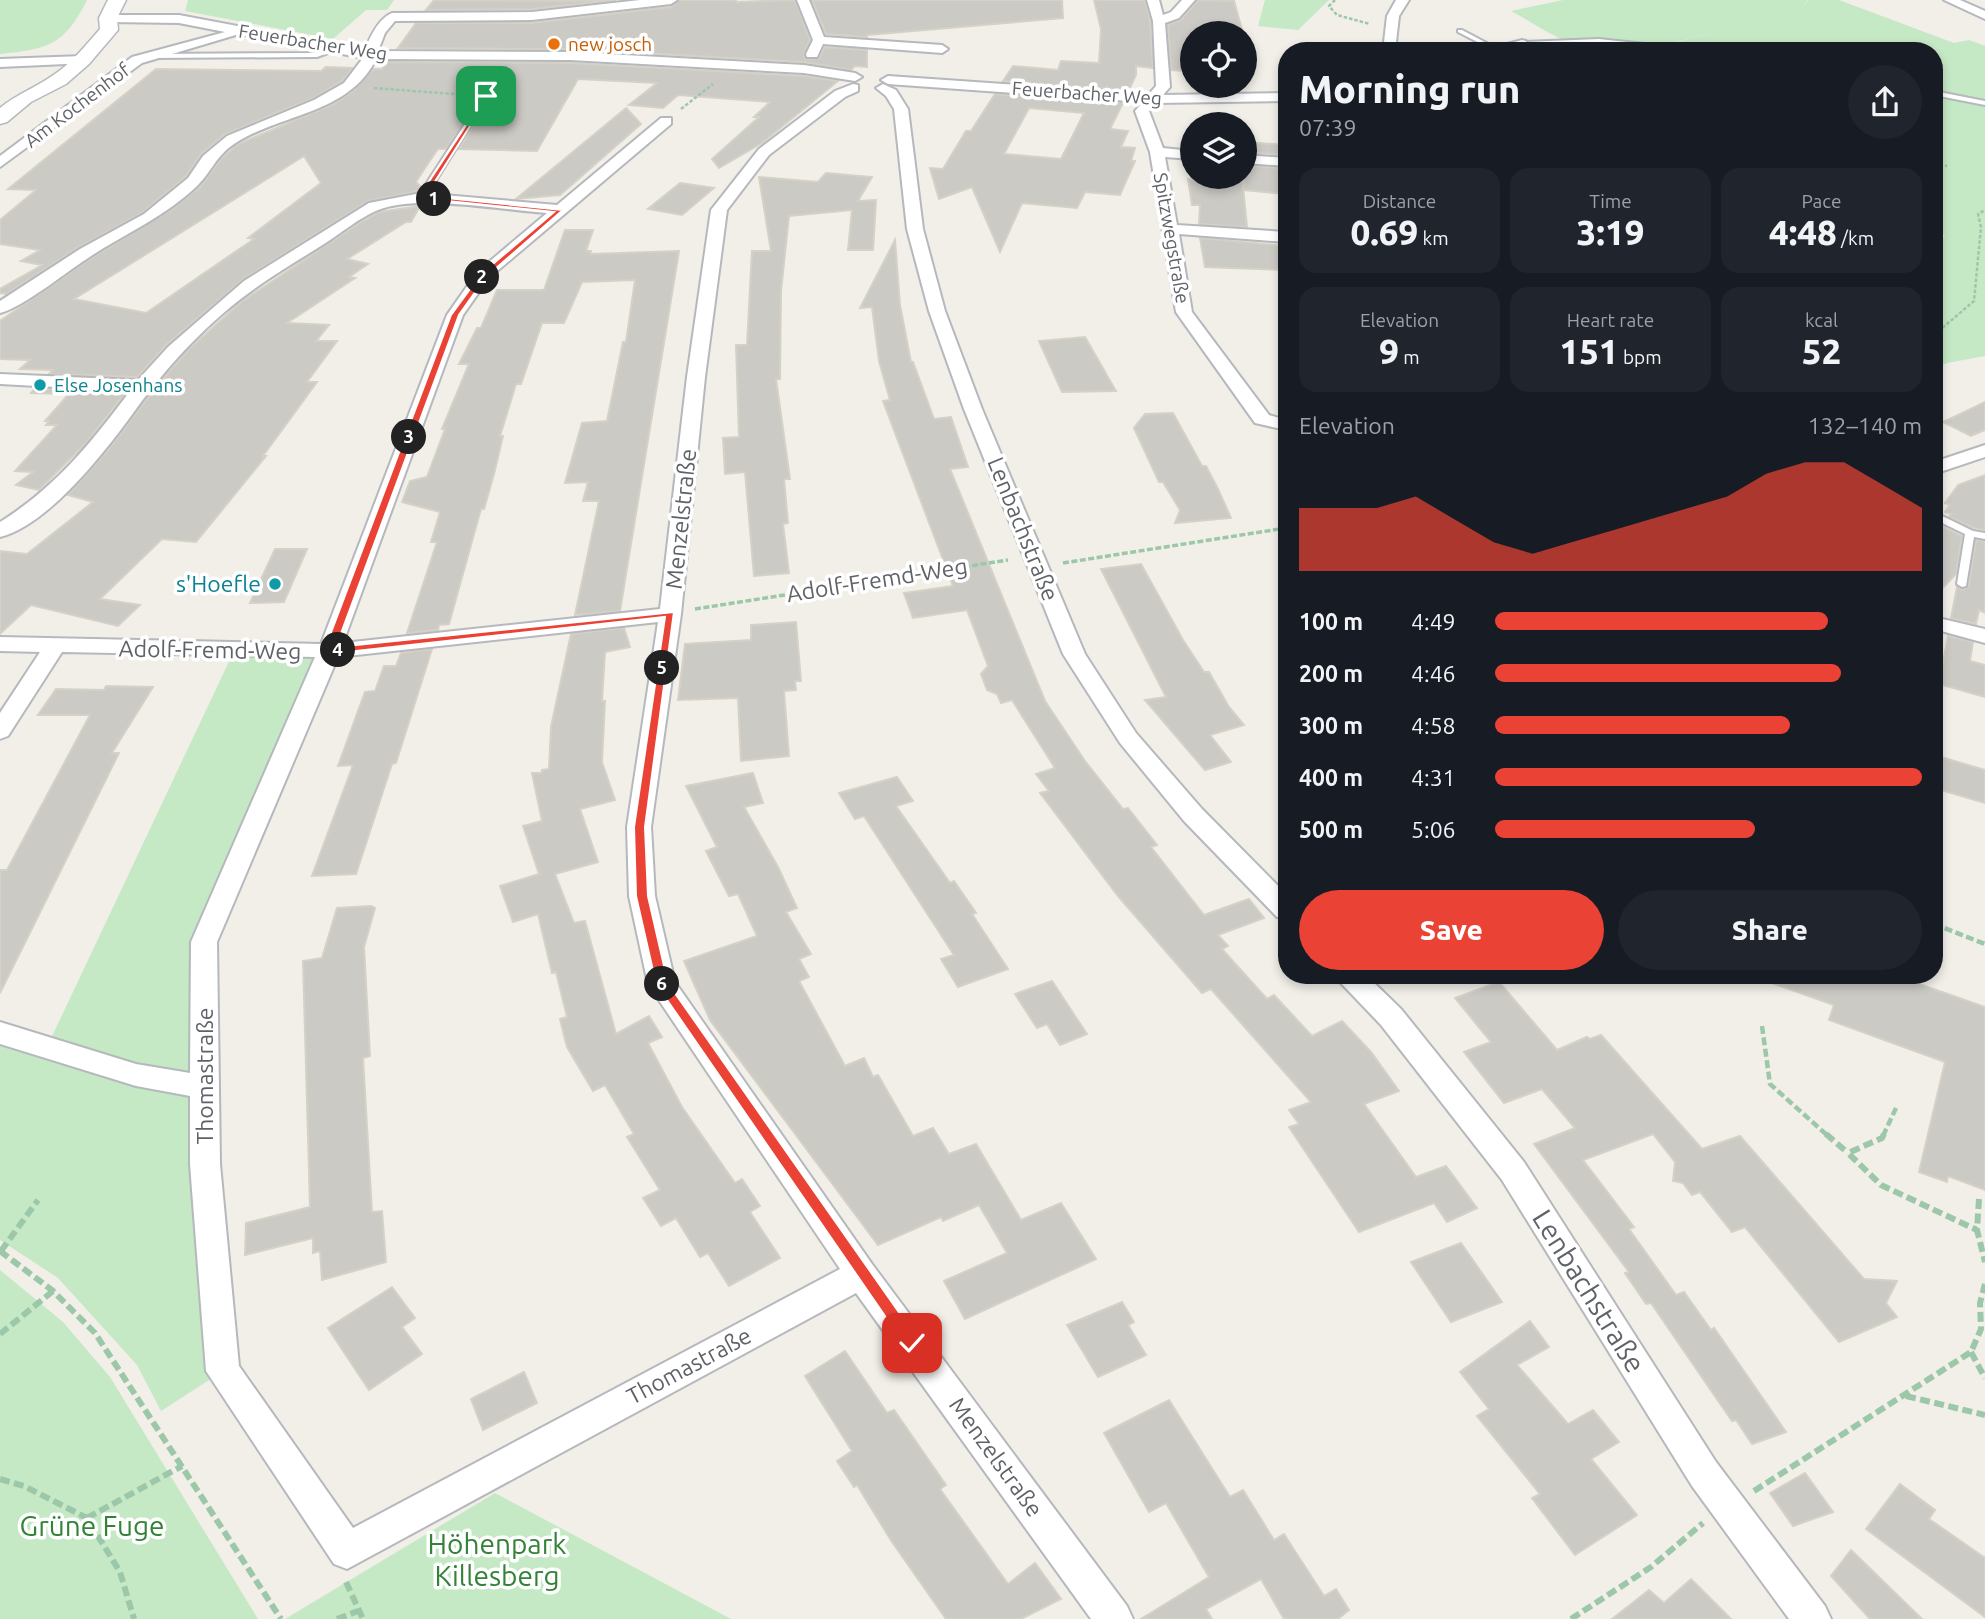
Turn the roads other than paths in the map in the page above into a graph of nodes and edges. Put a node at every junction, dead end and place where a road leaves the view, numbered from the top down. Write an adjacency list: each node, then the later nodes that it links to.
1 (117, 0): 9 (main road, Am Kochenhof)
2 (671, 0): 22 (street)
3 (803, 0): 14 (street)
4 (1153, 0): 10 (street)
5 (1189, 0): 10 (street)
6 (1404, 0): 16 (street)
7 (1950, 0): 8 (street)
8 (1985, 15)
9 (108, 18): 11 (main road); 12 (street, Feuerbacher Weg); 25 (main road, Am Kochenhof)
10 (1159, 21): 32 (street)
11 (85, 27)
12 (238, 31): 20 (street, Feuerbacher Weg); 23 (street, Am Kochenhof)
13 (1460, 31): 17 (lane)
14 (819, 40): 21 (street); 27 (street)
15 (69, 42): 24 (main road, Am Kochenhof)
16 (1390, 42)
17 (1478, 42)
18 (1573, 42): 19 (lane)
19 (1608, 42)
20 (334, 49): 22 (street, Feuerbacher Weg); 23 (lane)
21 (942, 49)
22 (369, 55): 27 (street, Feuerbacher Weg); 46 (street)
23 (146, 56): 41 (street, Am Kochenhof)
24 (50, 60): 25 (street); 26 (street); 31 (main road, Am Kochenhof)
25 (83, 60): 31 (main road, Am Kochenhof)
26 (0, 63)
27 (804, 69): 28 (street, Feuerbacher Weg)
28 (871, 81): 32 (street, Feuerbacher Weg); 57 (street, Menzelstraße); 64 (street, Lenbachstraße)
29 (1943, 95): 34 (lane)
30 (486, 96): 42 (lane)
31 (24, 98): 35 (main road, Am Kochenhof)
32 (1154, 98): 33 (street, Feuerbacher Weg); 37 (street, Spitzwegstraße)
33 (1278, 98)
34 (1985, 103)
35 (0, 118)
36 (666, 121): 43 (street, Thomastraße)
37 (1157, 152): 38 (street); 44 (street, Spitzwegstraße)
38 (1180, 154)
39 (1257, 160): 40 (street)
40 (1278, 161)
41 (0, 163)
42 (421, 198): 43 (street); 48 (street)
43 (560, 210): 62 (street, Thomastraße)
44 (1168, 229): 45 (street); 49 (street, Spitzwegstraße)
45 (1278, 236)
46 (0, 307)
47 (0, 379): 48 (street)
48 (143, 386): 53 (street)
49 (1278, 423)
50 (1985, 451): 51 (street)
51 (1943, 465)
52 (1943, 520): 54 (lane)
53 (0, 531)
54 (1970, 533): 55 (lane); 56 (lane)
55 (1985, 536)
56 (1962, 584)
57 (670, 614): 62 (street, Adolf-Fremd-Weg); 68 (street, Menzelstraße)
58 (1943, 625): 59 (street)
59 (1985, 636)
60 (0, 644): 61 (street, Adolf-Fremd-Weg)
61 (54, 647): 62 (street, Adolf-Fremd-Weg); 63 (street)
62 (329, 651): 67 (street, Thomastraße)
63 (0, 731)
64 (1278, 902)
65 (1359, 984): 70 (street, Lenbachstraße)
66 (0, 1033): 67 (street)
67 (206, 1087): 68 (street, Thomastraße)
68 (861, 1273): 69 (street, Menzelstraße)
69 (1114, 1619)
70 (1812, 1619)

